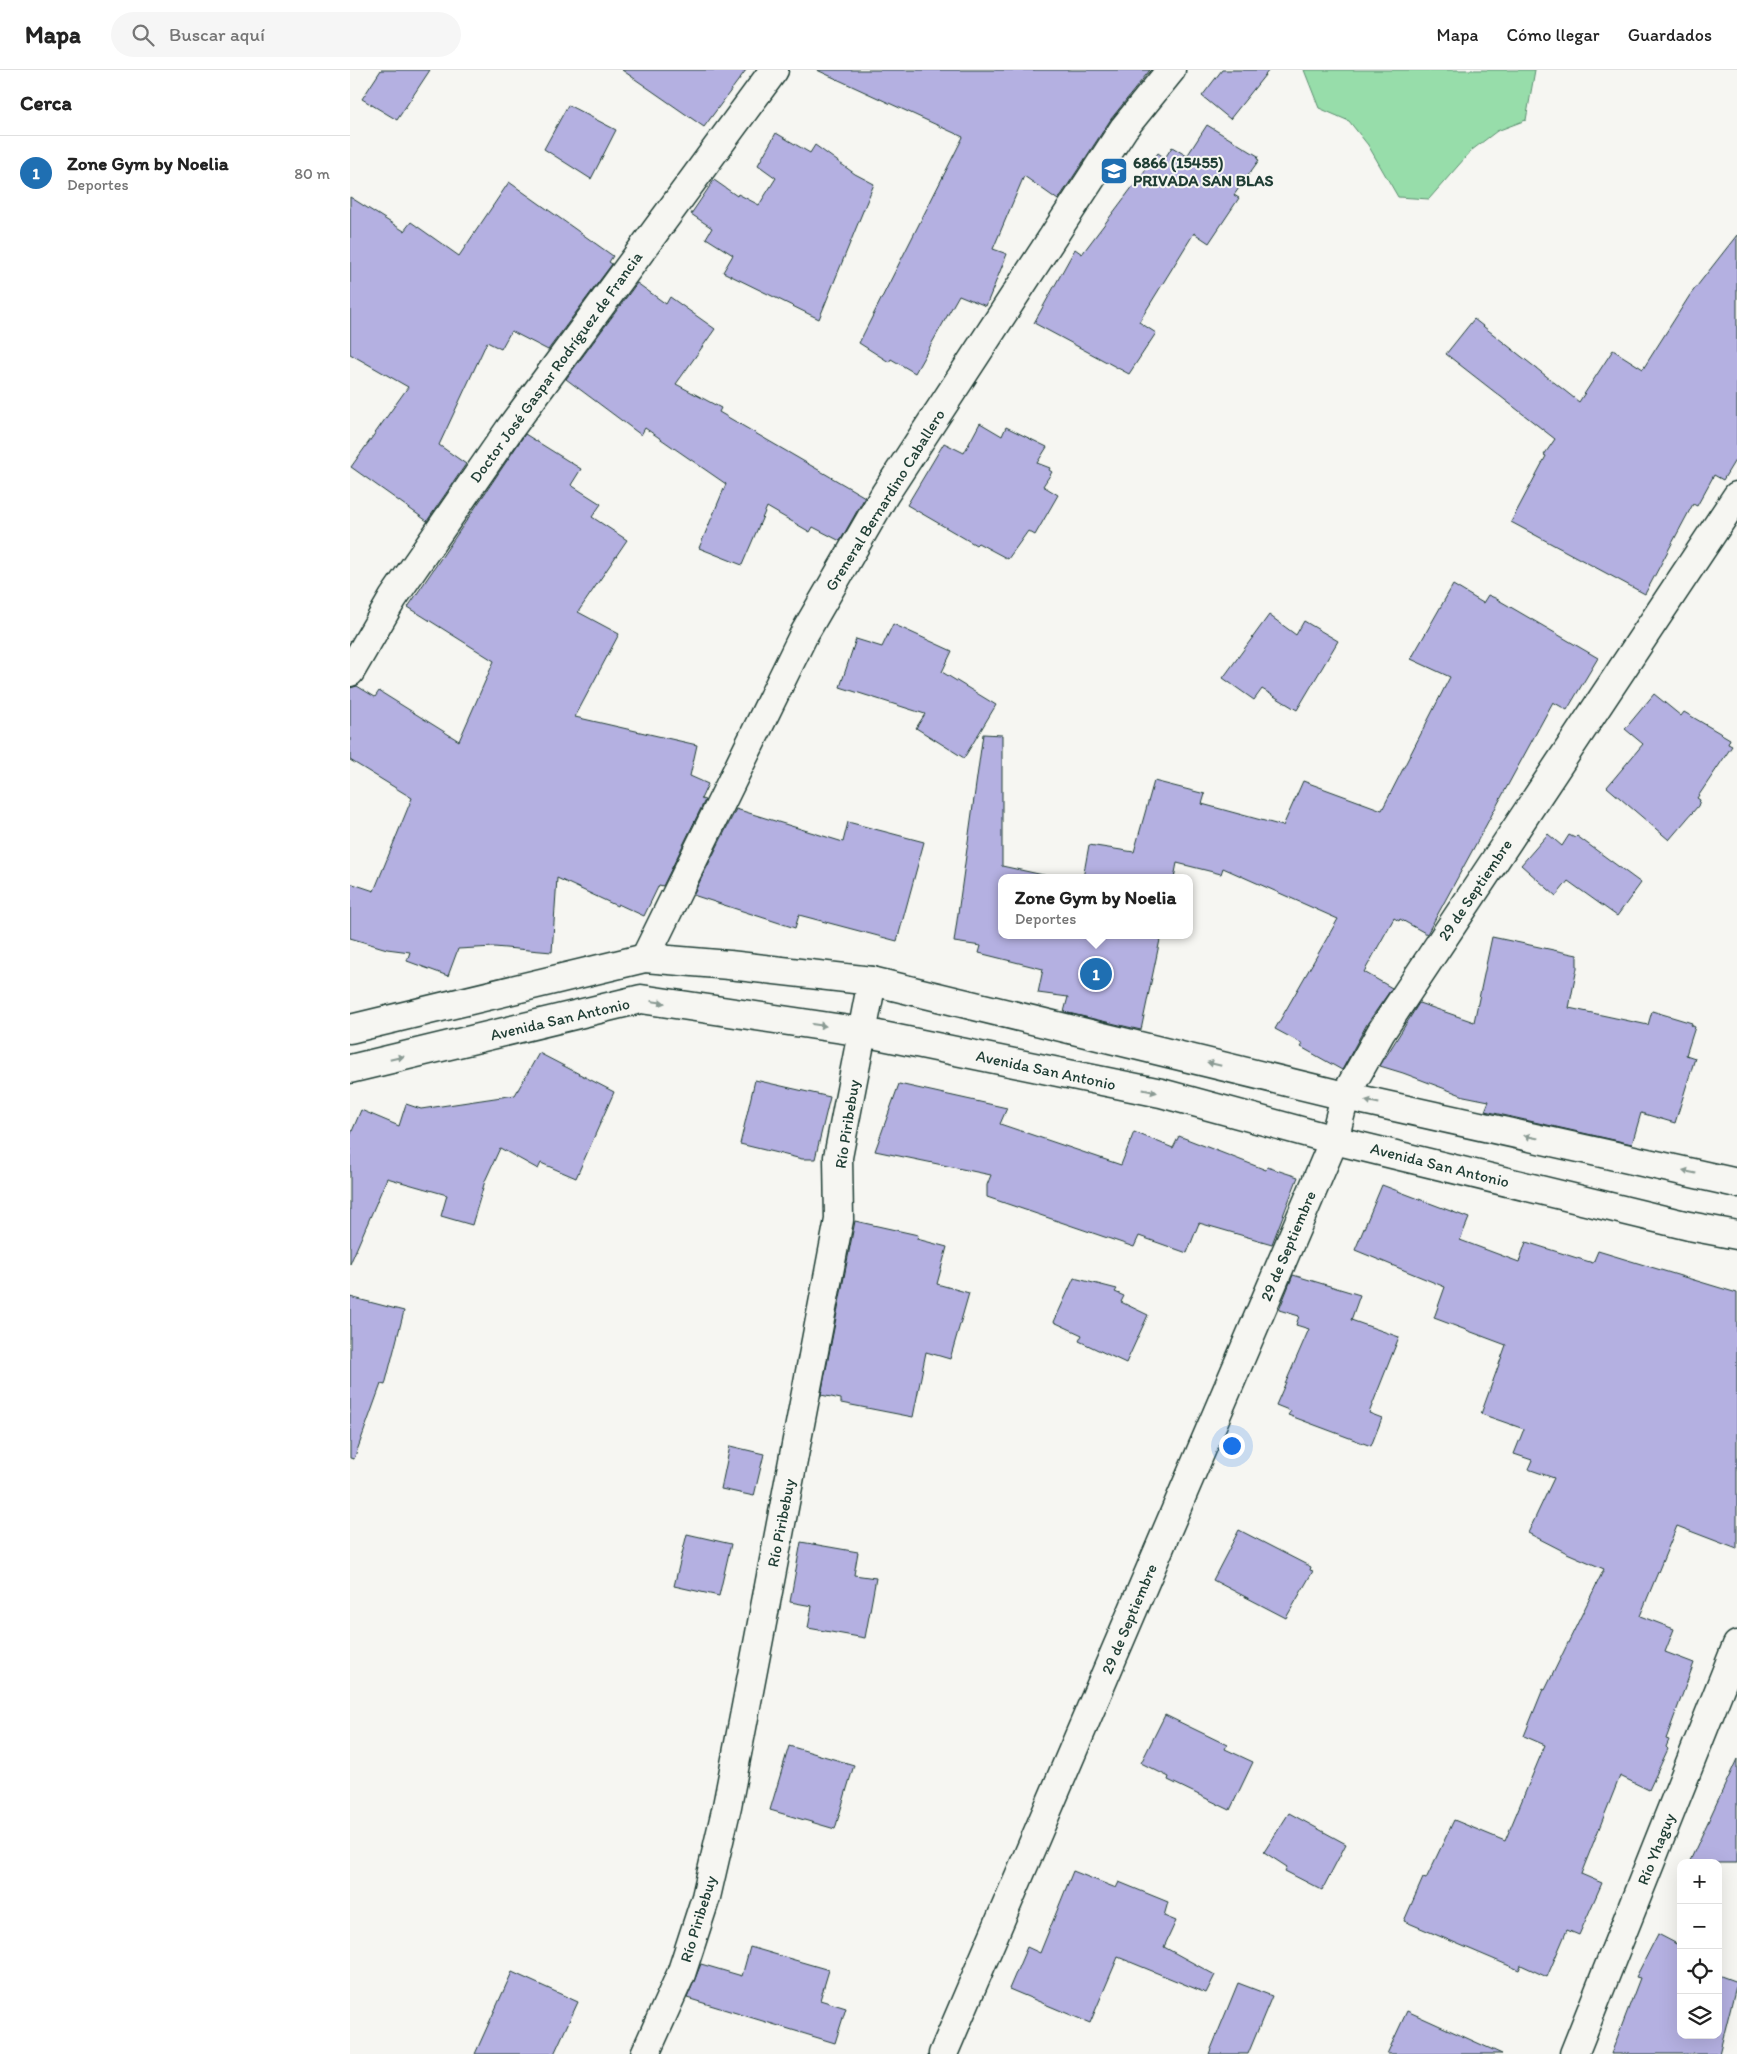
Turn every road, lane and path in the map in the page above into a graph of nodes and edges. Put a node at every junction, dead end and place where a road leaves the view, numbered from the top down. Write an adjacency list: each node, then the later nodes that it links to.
1 (774, 70): 4 (street, Doctor José Gaspar Rodríguez de Francia)
2 (1171, 70): 5 (street, Greneral Bernardino Caballero)
3 (1737, 496): 10 (street, 29 de Septiembre)
4 (350, 672)
5 (644, 958): 6 (street); 7 (street)
6 (872, 981): 8 (street, Río Piribebuy); 10 (street, one-way to 6)
7 (350, 1029)
8 (863, 1032): 9 (street, Avenida San Antonio, one-way to 8); 11 (street, Avenida San Antonio, one-way to 11); 15 (street, Río Piribebuy)
9 (350, 1069)
10 (1345, 1096): 11 (street, 29 de Septiembre); 12 (street, one-way to 10)
11 (1334, 1140): 13 (street, Avenida San Antonio); 16 (street, 29 de Septiembre)
12 (1737, 1183)
13 (1737, 1235)
14 (1737, 1645): 17 (street, Río Yhaguy)
15 (645, 2054)
16 (943, 2054)
17 (1574, 2054)

